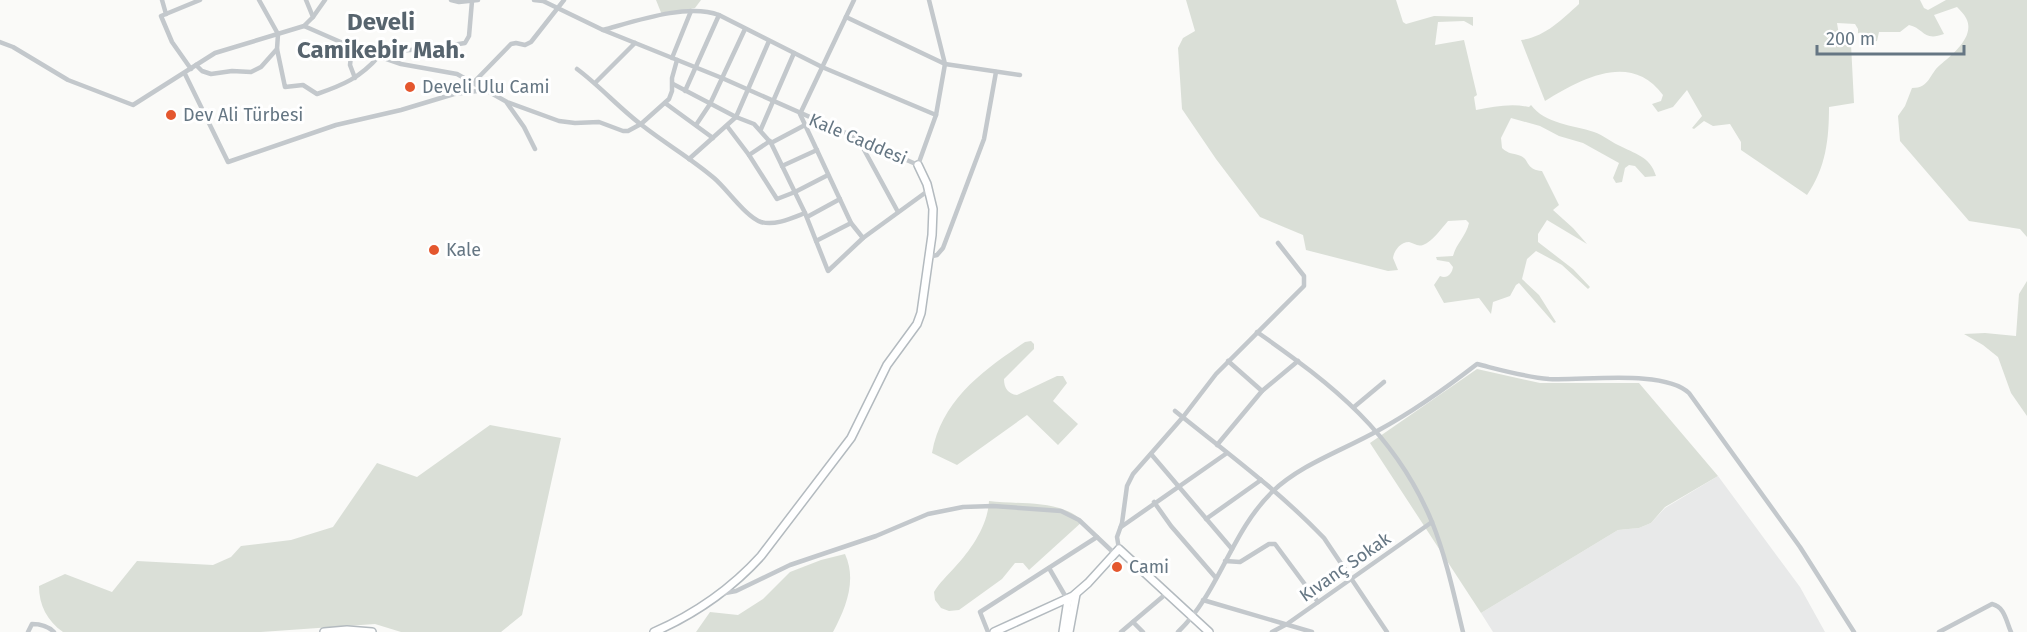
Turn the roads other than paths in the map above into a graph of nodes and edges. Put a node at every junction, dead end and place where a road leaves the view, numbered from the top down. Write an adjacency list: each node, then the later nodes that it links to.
1 (162, 0): 15 (street)
2 (200, 0): 15 (street)
3 (259, 0): 22 (street)
4 (306, 0): 17 (street)
5 (325, 0): 17 (street)
6 (451, 0): 12 (street)
7 (477, 0): 12 (street)
8 (534, 0): 13 (street, Kale Caddesi)
9 (564, 0): 13 (street)
10 (854, 0): 18 (street)
11 (929, 0): 32 (street)
12 (472, 1): 28 (street)
13 (558, 9): 21 (street, Kale Caddesi); 43 (street)
14 (691, 11): 16 (street); 21 (street); 31 (street)
15 (166, 14): 36 (street)
16 (719, 15): 20 (street); 35 (street)
17 (313, 17): 19 (street)
18 (846, 17): 32 (street); 34 (street)
19 (304, 26): 22 (street); 26 (street)
20 (745, 28): 23 (street); 42 (street)
21 (603, 30): 25 (street, Kale Caddesi)
22 (278, 34): 27 (street); 33 (street)
23 (770, 41): 29 (street); 48 (street)
24 (0, 42): 39 (street)
25 (635, 43): 31 (street, Kale Caddesi); 44 (street)
26 (352, 47): 28 (street); 41 (street)
27 (277, 49): 33 (street); 41 (street)
28 (371, 53): 30 (street)
29 (794, 53): 34 (street); 49 (street)
30 (379, 56): 41 (street); 43 (street)
31 (675, 59): 35 (street, Kale Caddesi); 45 (street)
32 (945, 64): 38 (street); 54 (street)
33 (196, 65): 36 (street)
34 (822, 67): 53 (street); 54 (street)
35 (696, 68): 42 (street, Kale Caddesi); 47 (street)
36 (191, 69): 39 (street)
37 (577, 69): 44 (street)
38 (996, 72): 40 (street); 80 (street)
39 (185, 74): 46 (street)
40 (1020, 75)
41 (355, 78)
42 (722, 78): 48 (street, Kale Caddesi); 52 (street)
43 (474, 82): 46 (street)
44 (595, 83): 56 (street)
45 (673, 84): 47 (street); 51 (street)
46 (485, 90): 50 (street)
47 (686, 90): 52 (street)
48 (748, 90): 49 (street, Kale Caddesi); 55 (street)
49 (774, 101): 53 (street, Kale Caddesi); 60 (street)
50 (507, 102): 56 (street); 64 (street)
51 (665, 104): 56 (street); 57 (street)
52 (710, 104): 55 (street); 57 (street)
53 (800, 114): 58 (street); 62 (street, Kale Caddesi)
54 (936, 115): 68 (street)
55 (736, 117): 59 (street); 60 (street)
56 (641, 124): 67 (street)
57 (696, 125): 61 (street)
58 (806, 125): 63 (street); 65 (street)
59 (727, 126): 61 (street); 66 (street)
60 (761, 129): 63 (street)
61 (713, 138): 67 (street)
62 (861, 140): 68 (street, Kale Caddesi); 74 (street)
63 (771, 142): 66 (street); 69 (street)
64 (536, 149)
65 (817, 150): 69 (street); 70 (street)
66 (749, 155): 72 (street)
67 (689, 159): 75 (street)
68 (918, 165): 71 (street, Kale Caddesi)
69 (782, 166): 72 (street)
70 (828, 175): 72 (street); 73 (street)
71 (929, 190): 74 (street); 80 (street, Kale Caddesi)
72 (795, 192): 75 (street)
73 (840, 199): 75 (street); 76 (street)
74 (898, 213): 77 (street)
75 (806, 215): 78 (street)
76 (851, 223): 77 (street); 78 (street)
77 (863, 238): 78 (street)
78 (816, 241)
79 (1278, 243): 81 (street)
80 (928, 257): 108 (street, Kale Caddesi)
81 (1257, 332): 82 (street); 83 (street)
82 (1298, 361): 85 (street); 86 (street)
83 (1228, 362): 85 (street); 88 (street)
84 (1383, 382): 86 (street)
85 (1262, 391): 90 (street)
86 (1354, 407): 89 (street)
87 (1175, 411): 88 (street)
88 (1183, 417): 90 (street); 92 (street)
89 (1377, 431): 95 (street); 98 (street); 133 (street)
90 (1217, 445): 91 (street)
91 (1227, 453): 93 (street); 94 (street)
92 (1151, 454): 94 (street); 99 (street)
93 (1261, 480): 95 (street); 97 (street)
94 (1179, 488): 96 (street); 97 (street)
95 (1273, 491): 101 (street); 106 (street)
96 (1154, 502): 99 (street); 105 (street)
97 (1206, 519): 101 (street)
98 (1432, 522): 106 (street, Kıvanç Sokak); 132 (street)
99 (1121, 526): 102 (street)
100 (1097, 537): 102 (street); 104 (street); 108 (street)
101 (1232, 549): 103 (street)
102 (1117, 551): 107 (street); 109 (street)
103 (1225, 561): 105 (street); 112 (street)
104 (1049, 568): 110 (street); 121 (street)
105 (1216, 578): 111 (street)
106 (1351, 578): 112 (street, Kıvanç Sokak); 131 (street)
107 (1168, 593): 113 (street); 114 (street)
108 (720, 594): 120 (street, Kale Caddesi)
109 (1076, 594): 110 (street); 124 (street)
110 (1068, 600): 122 (street); 123 (street)
111 (1203, 600): 113 (street); 115 (street)
112 (1318, 602): 115 (street, Kıvanç Sokak)
113 (1194, 617): 127 (street); 128 (street)
114 (1133, 621): 125 (street); 126 (street)
115 (1287, 624): 129 (street, Kıvanç Sokak); 130 (street)
116 (28, 632): 117 (street)
117 (54, 632)
118 (324, 632): 119 (street)
119 (372, 632)
120 (654, 632)
121 (988, 632)
122 (994, 632)
123 (1063, 632)
124 (1070, 632)
125 (1121, 632)
126 (1143, 632)
127 (1178, 632)
128 (1209, 632)
129 (1272, 632)
130 (1312, 632)
131 (1387, 632)
132 (1464, 632)
133 (1854, 632)
134 (1939, 632): 135 (street)
135 (2010, 632)

